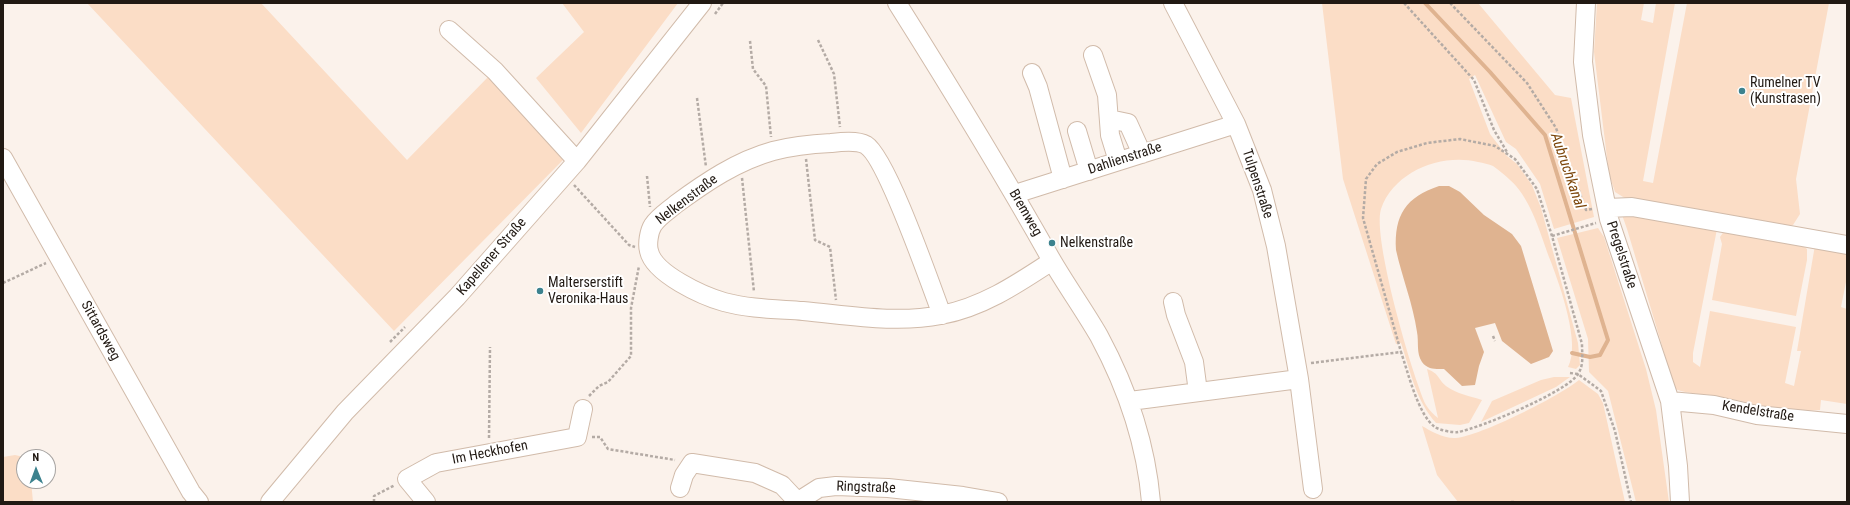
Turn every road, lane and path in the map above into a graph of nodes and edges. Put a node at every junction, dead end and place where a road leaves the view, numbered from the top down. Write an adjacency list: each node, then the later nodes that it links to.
1 (702, 3): 22 (street, Kapellener Straße)
2 (897, 3): 30 (street, Bremweg)
3 (1173, 3): 14 (street, Tulpenstraße)
4 (1404, 3): 20 (path)
5 (1450, 3): 31 (path)
6 (1586, 3): 31 (street, Pregelstraße)
7 (449, 30): 22 (street)
8 (750, 40): 18 (path)
9 (818, 40): 16 (path)
10 (1093, 55): 13 (street)
11 (1032, 72): 28 (street)
12 (697, 98): 29 (path)
13 (1108, 119): 19 (street); 23 (street)
14 (1236, 124): 19 (street, Dahlienstraße); 47 (street, Tulpenstraße)
15 (1077, 131): 25 (street)
16 (842, 142): 17 (street, Nelkenstraße); 42 (street, Nelkenstraße)
17 (805, 145): 18 (street, Nelkenstraße); 41 (path)
18 (773, 151): 24 (street, Nelkenstraße)
19 (1142, 154): 23 (street, Dahlienstraße)
20 (1508, 154): 33 (path); 46 (path)
21 (3, 158): 36 (street, Sittardsweg)
22 (577, 161): 26 (street, Kapellener Straße)
23 (1118, 161): 25 (street, Dahlienstraße)
24 (740, 164): 29 (street, Nelkenstraße); 40 (path)
25 (1089, 170): 28 (street, Dahlienstraße)
26 (564, 175): 35 (path); 63 (street, Kapellener Straße)
27 (647, 176): 32 (path)
28 (1063, 179): 30 (street, Dahlienstraße)
29 (708, 181): 32 (street, Nelkenstraße)
30 (1015, 194): 37 (street, Bremweg)
31 (1608, 214): 33 (path); 34 (street); 52 (street, Pregelstraße)
32 (653, 225): 35 (street, Nelkenstraße)
33 (1552, 236): 49 (path)
34 (1847, 245)
35 (649, 251): 40 (street); 53 (path)
36 (59, 258): 38 (path); 62 (street, Sittardsweg)
37 (1052, 261): 42 (street); 51 (street, Bremweg)
38 (3, 283)
39 (1173, 302): 50 (street)
40 (756, 308): 41 (street)
41 (837, 314): 42 (street)
42 (942, 315)
43 (1493, 336): 44 (path)
44 (1495, 341)
45 (490, 347): 56 (path)
46 (1401, 352): 47 (path); 49 (path)
47 (1298, 372): 50 (street); 60 (street, Tulpenstraße)
48 (1570, 373): 49 (path)
49 (1578, 374): 71 (path)
50 (1198, 392): 51 (street)
51 (1130, 401): 68 (street, Bremweg)
52 (1670, 401): 54 (street, Kendelstraße); 72 (street, Pregelstraße)
53 (583, 409): 55 (street)
54 (1847, 424)
55 (577, 437): 56 (street, Im Heckhofen); 57 (path)
56 (488, 454): 58 (street, Im Heckhofen)
57 (692, 463): 59 (street); 66 (street, Ringstraße)
58 (407, 479): 64 (path); 65 (street)
59 (680, 488)
60 (1313, 489)
61 (962, 499): 66 (street, Ringstraße); 67 (street, Ringstraße)
62 (199, 502)
63 (270, 502)
64 (374, 502)
65 (426, 502)
66 (797, 502)
67 (998, 502)
68 (1151, 502)
69 (1510, 502): 70 (path)
70 (1515, 502)
71 (1631, 502)
72 (1680, 502)

